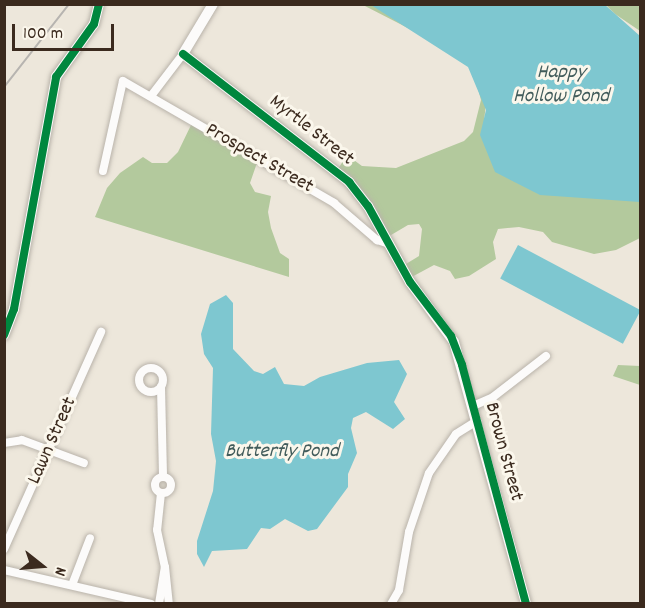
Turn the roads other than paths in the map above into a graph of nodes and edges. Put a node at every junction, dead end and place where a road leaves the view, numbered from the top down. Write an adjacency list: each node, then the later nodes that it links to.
1 (99, 4): 8 (street)
2 (213, 4): 3 (street)
3 (183, 54): 4 (street); 6 (street, Myrtle Street)
4 (151, 96): 5 (street, Prospect Street); 6 (street, Prospect Street)
5 (103, 171)
6 (389, 244): 7 (street, Myrtle Street)
7 (435, 315): 13 (street, Brown Street)
8 (8, 319): 10 (street)
9 (101, 332): 16 (street, Lawn Street)
10 (4, 335)
11 (546, 356): 13 (street)
12 (161, 387): 20 (street)
13 (473, 406): 14 (street, Brown Street)
14 (477, 421): 26 (street); 27 (street, Brown Street)
15 (4, 443): 16 (street)
16 (48, 450): 17 (street); 19 (street, Lawn Street)
17 (84, 463)
18 (90, 538): 22 (street)
19 (4, 549)
20 (165, 567): 24 (street); 25 (street)
21 (4, 570): 22 (street)
22 (72, 585): 23 (street)
23 (151, 603)
24 (159, 603)
25 (169, 603)
26 (391, 603)
27 (526, 603)

